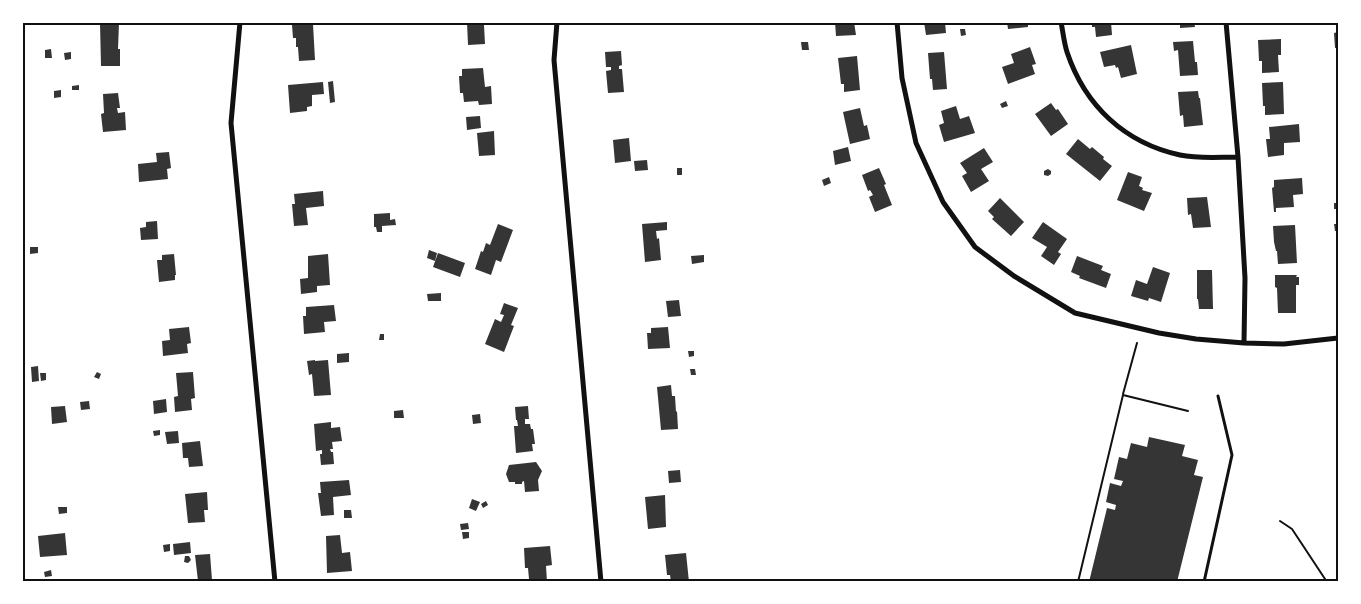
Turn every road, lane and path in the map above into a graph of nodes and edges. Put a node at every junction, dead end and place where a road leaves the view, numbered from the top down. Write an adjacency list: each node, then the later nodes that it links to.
1 (240, 22): 14 (street)
2 (557, 22): 15 (street)
3 (897, 22): 9 (street)
4 (1061, 22): 6 (street)
5 (1226, 22): 6 (street)
6 (1238, 157): 9 (street)
7 (1338, 338): 9 (street)
8 (1137, 343): 10 (path)
9 (1244, 343)
10 (1123, 395): 12 (path); 16 (path)
11 (1218, 396): 17 (lane)
12 (1188, 411)
13 (1280, 521): 18 (path)
14 (275, 582)
15 (601, 582)
16 (1078, 582)
17 (1204, 582)
18 (1327, 582)

